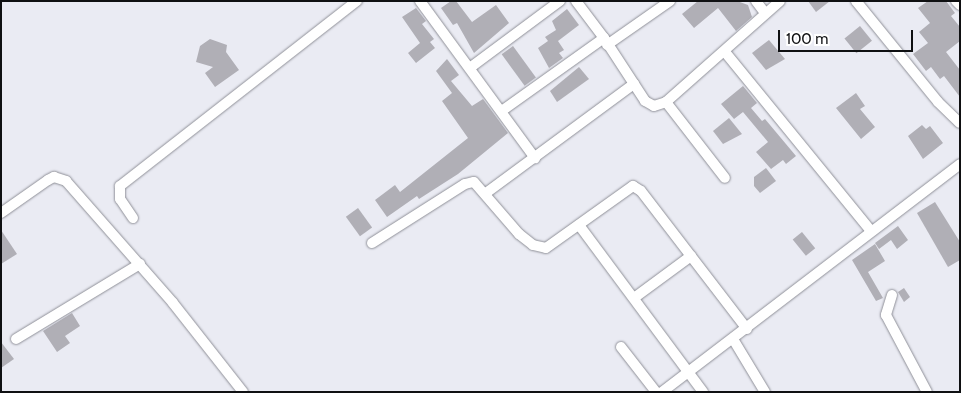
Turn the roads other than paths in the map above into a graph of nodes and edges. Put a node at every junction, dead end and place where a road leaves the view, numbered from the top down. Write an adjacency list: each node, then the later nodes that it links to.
1 (357, 1): 24 (street)
2 (420, 1): 14 (street)
3 (560, 1): 14 (street)
4 (576, 1): 12 (street)
5 (670, 1): 12 (street)
6 (756, 1): 11 (street)
7 (780, 1): 11 (street)
8 (856, 1): 18 (street)
9 (956, 1): 10 (street)
10 (960, 6)
11 (765, 13): 13 (street)
12 (606, 42): 15 (street); 17 (street)
13 (725, 52): 16 (street); 26 (street)
14 (471, 67): 17 (street)
15 (634, 84): 16 (street); 19 (street)
16 (666, 102): 21 (street)
17 (503, 110): 19 (street)
18 (960, 122)
19 (535, 158): 22 (street)
20 (960, 164): 26 (street)
21 (726, 178)
22 (486, 193): 25 (street); 27 (street)
23 (1, 212): 29 (street)
24 (133, 218)
25 (579, 225): 28 (street); 31 (street)
26 (871, 231): 32 (street)
27 (372, 243)
28 (691, 256): 31 (street); 32 (street)
29 (140, 264): 33 (street); 37 (street)
30 (892, 295): 42 (street)
31 (634, 298): 36 (street)
32 (746, 329): 34 (street)
33 (16, 339)
34 (733, 339): 36 (street); 41 (street)
35 (621, 347): 38 (street)
36 (690, 371): 39 (street); 40 (street)
37 (243, 392)
38 (656, 392)
39 (662, 392)
40 (703, 392)
41 (766, 392)
42 (928, 392)

